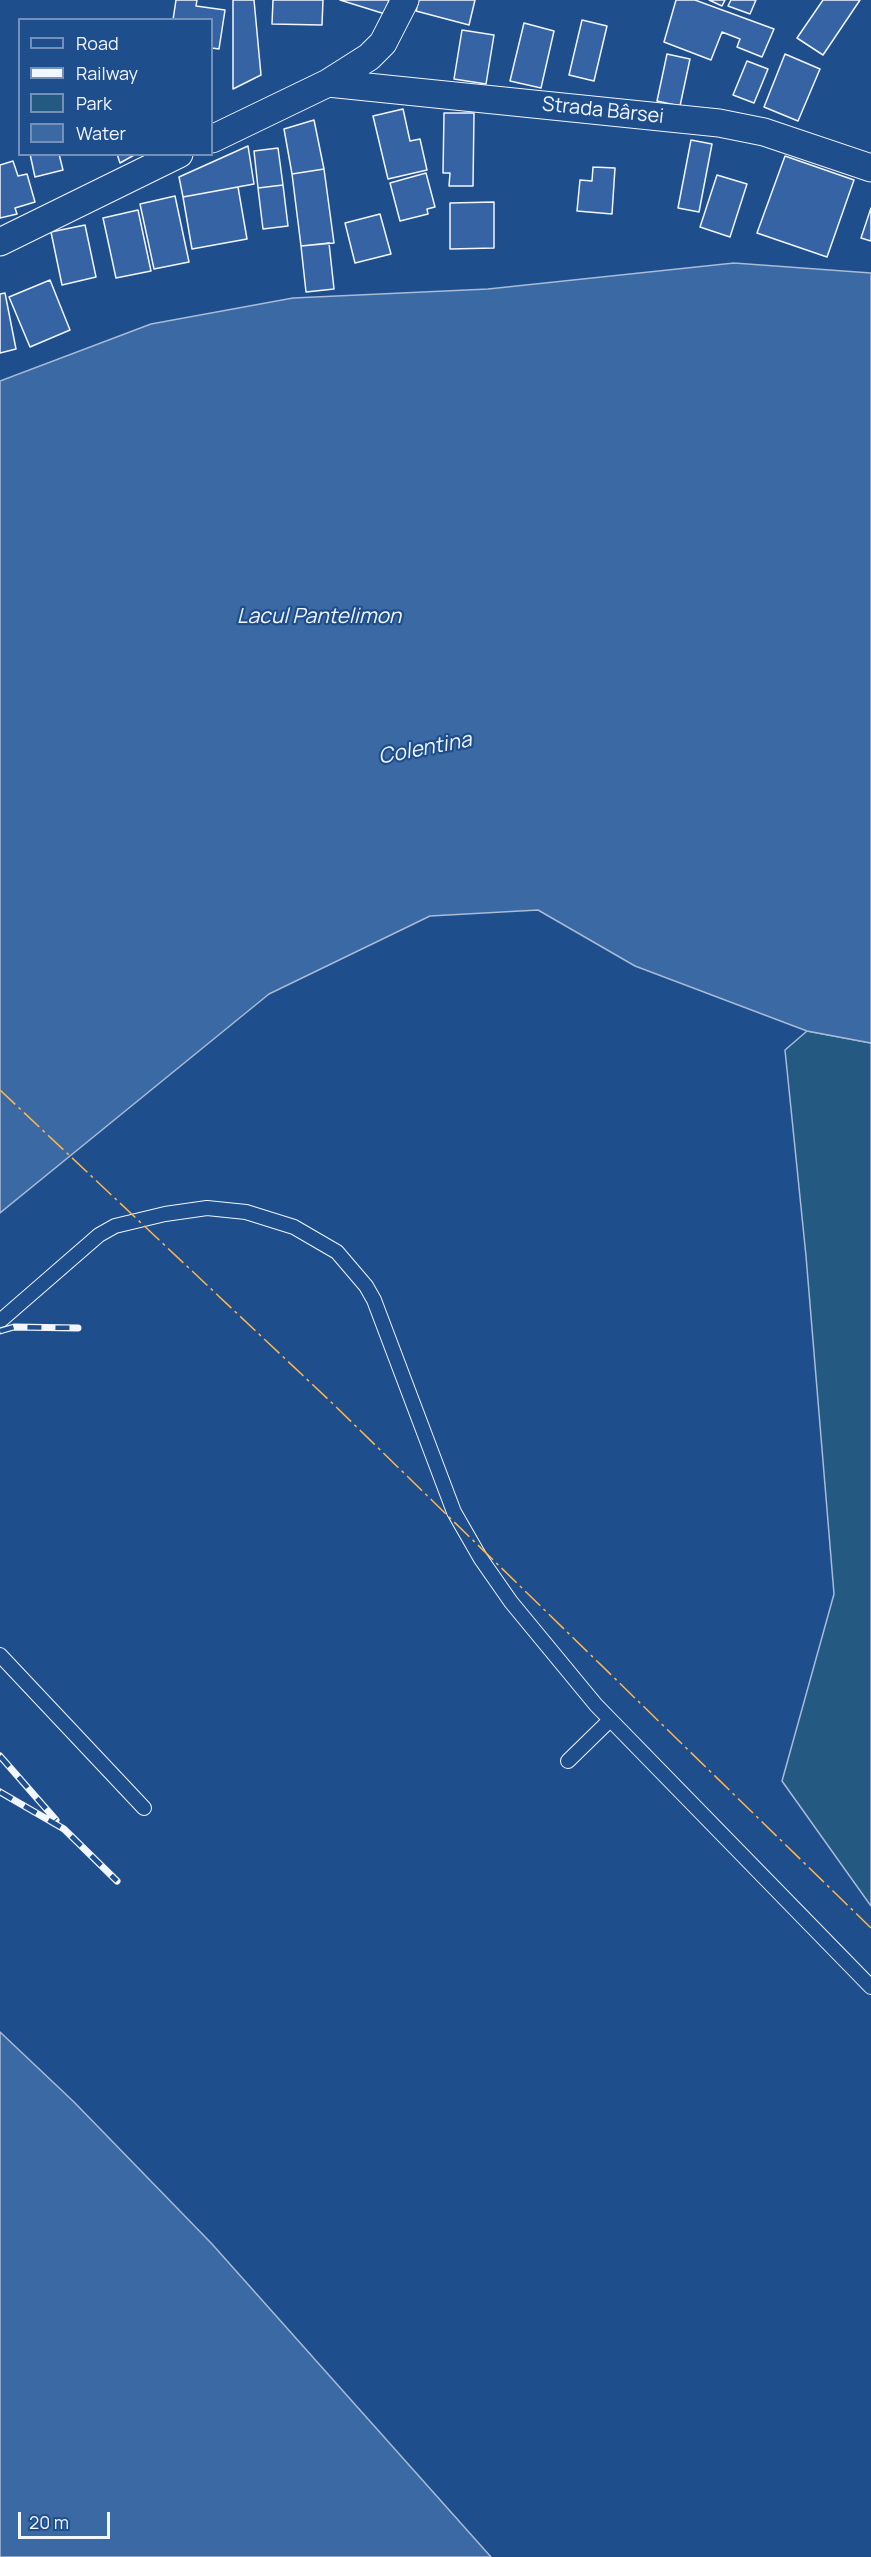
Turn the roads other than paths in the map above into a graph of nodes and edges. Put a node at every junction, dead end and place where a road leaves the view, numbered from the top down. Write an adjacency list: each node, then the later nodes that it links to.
1 (405, 0): 2 (street)
2 (328, 83): 3 (street); 5 (street, Strada Bârsei)
3 (213, 139)
4 (175, 156): 6 (street)
5 (871, 168)
6 (0, 242)
7 (0, 1321): 9 (lane)
8 (0, 1655): 11 (lane)
9 (610, 1720): 10 (lane); 12 (lane)
10 (568, 1761)
11 (144, 1808)
12 (871, 1987)

